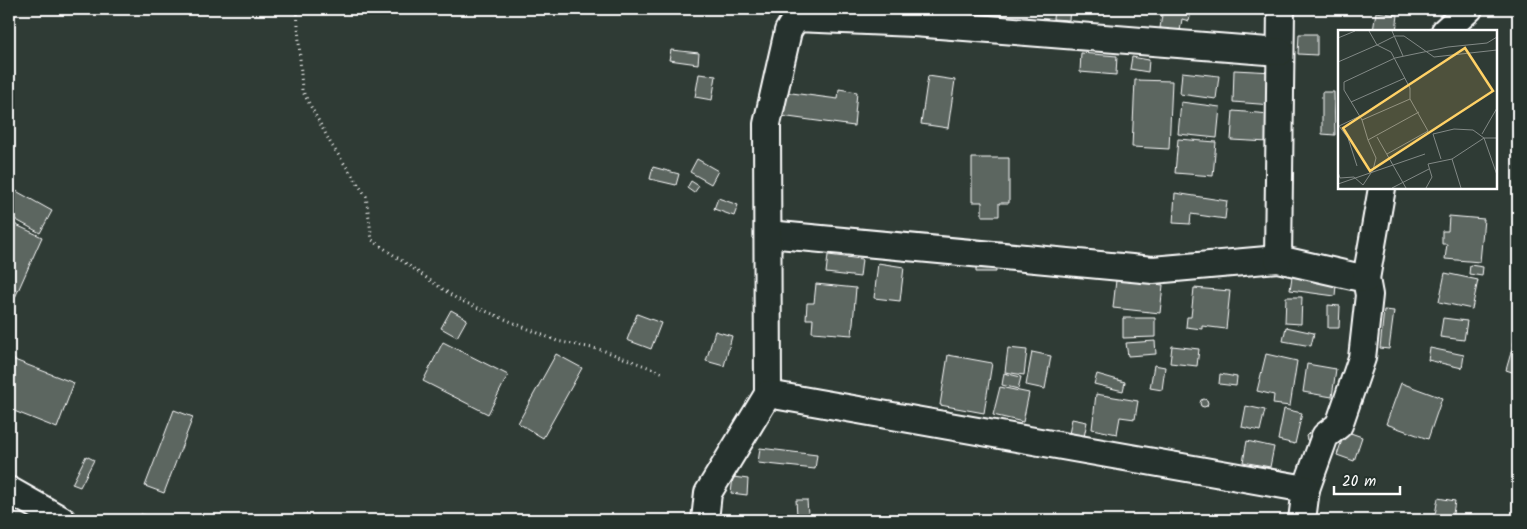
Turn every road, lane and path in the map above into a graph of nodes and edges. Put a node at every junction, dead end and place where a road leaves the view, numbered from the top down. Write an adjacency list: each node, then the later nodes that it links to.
1 (296, 9): 10 (path)
2 (1281, 9): 5 (street)
3 (1469, 9): 4 (street)
4 (1446, 30)
5 (1280, 52): 7 (street); 8 (street)
6 (1382, 189): 9 (street)
7 (768, 234): 8 (street); 11 (street)
8 (1278, 259): 9 (street)
9 (1366, 279): 12 (street)
10 (664, 373)
11 (768, 394): 12 (street); 15 (street)
12 (1306, 489): 16 (street)
13 (9, 490): 14 (street)
14 (62, 520)
15 (705, 520)
16 (1302, 520)

